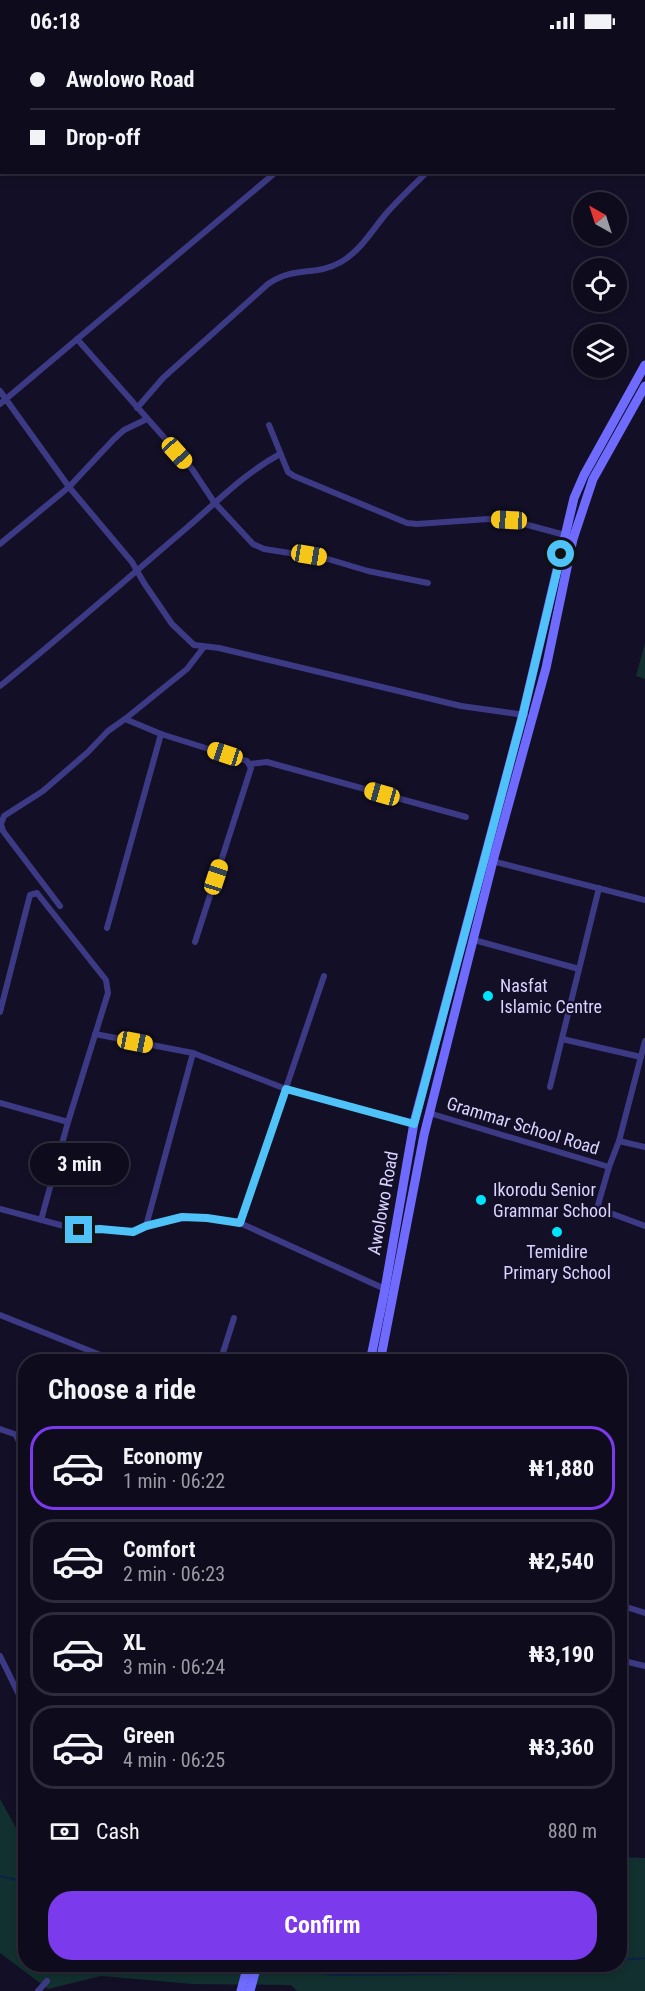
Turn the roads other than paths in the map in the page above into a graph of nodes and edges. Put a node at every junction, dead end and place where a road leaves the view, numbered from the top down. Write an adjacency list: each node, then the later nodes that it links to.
1 (274, 174): 3 (street)
2 (425, 174): 8 (street)
3 (77, 339): 7 (street); 8 (street)
4 (645, 365): 14 (main road, Awolowo Road)
5 (645, 386): 20 (main road, Awolowo Road)
6 (0, 391): 7 (street)
7 (3, 402): 12 (street)
8 (137, 408): 9 (street)
9 (147, 419): 12 (street); 13 (street)
10 (270, 425): 11 (street)
11 (280, 454): 13 (street); 14 (street)
12 (69, 487): 15 (street); 16 (street)
13 (214, 502): 16 (street); 17 (street)
14 (566, 535): 20 (main road, Awolowo Road)
15 (0, 544)
16 (137, 571): 18 (street); 19 (street)
17 (428, 583)
18 (204, 647): 20 (street); 21 (street)
19 (0, 686)
20 (528, 715): 25 (main road, Awolowo Road)
21 (125, 719): 22 (street); 29 (street)
22 (161, 734): 23 (street); 30 (street)
23 (250, 764): 24 (street); 32 (street)
24 (466, 817)
25 (488, 860): 26 (street); 31 (main road, Awolowo Road); 46 (main road, Awolowo Road)
26 (599, 888): 28 (street); 33 (street)
27 (645, 892): 28 (street)
28 (644, 900)
29 (60, 906)
30 (107, 928)
31 (474, 940): 33 (street); 44 (main road, Awolowo Road)
32 (195, 942)
33 (579, 969): 37 (street)
34 (324, 976): 42 (street)
35 (0, 1012): 36 (street)
36 (95, 1034): 39 (street); 45 (street)
37 (562, 1039): 40 (street); 41 (street)
38 (645, 1041): 40 (street)
39 (194, 1053): 42 (street); 53 (street)
40 (641, 1057): 47 (street)
41 (550, 1087)
42 (286, 1089): 46 (street); 52 (street)
43 (0, 1103): 45 (street)
44 (429, 1113): 49 (street, Grammar School Road); 61 (main road, Awolowo Road)
45 (68, 1122): 51 (street)
46 (414, 1124): 55 (main road, Awolowo Road)
47 (619, 1141): 48 (street); 49 (street)
48 (645, 1147)
49 (609, 1167): 54 (street)
50 (0, 1209): 51 (street)
51 (42, 1220): 53 (street)
52 (240, 1223): 53 (street); 55 (street)
53 (146, 1226)
54 (645, 1226)
55 (385, 1289): 60 (main road, Awolowo Road)
56 (0, 1315): 58 (street)
57 (234, 1318): 59 (street)
58 (95, 1354)
59 (223, 1354)
60 (372, 1354)
61 (382, 1354)
62 (0, 1429): 63 (street)
63 (16, 1435): 64 (street)
64 (18, 1439)
65 (627, 1607): 66 (street)
66 (645, 1612)
67 (0, 1656): 70 (street)
68 (627, 1662): 69 (street)
69 (645, 1666)
70 (18, 1693)
71 (250, 1972): 75 (main road)
72 (252, 1972): 76 (main road)
73 (46, 1981): 74 (street)
74 (38, 1991)
75 (241, 1991)
76 (250, 1991)

